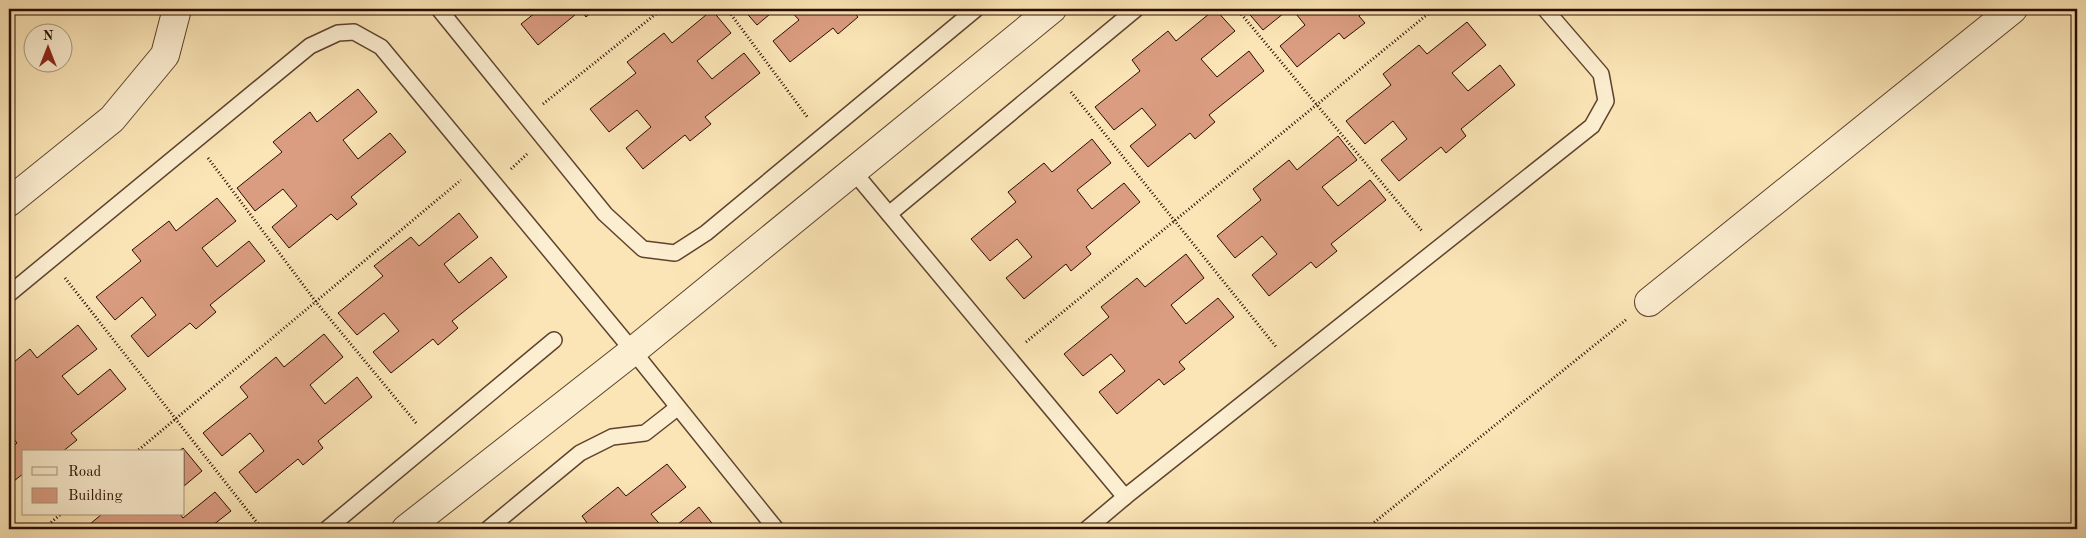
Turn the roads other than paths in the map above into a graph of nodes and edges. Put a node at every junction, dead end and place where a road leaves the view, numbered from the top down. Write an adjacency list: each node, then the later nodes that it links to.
1 (177, 9): 9 (street)
2 (439, 9): 3 (lane)
3 (976, 9)
4 (1052, 9): 8 (street)
5 (1136, 9): 10 (lane)
6 (1545, 9): 16 (lane)
7 (2012, 9): 12 (street)
8 (853, 171): 10 (lane); 14 (street)
9 (9, 202)
10 (889, 214): 16 (lane)
11 (9, 294): 14 (lane)
12 (1649, 302)
13 (554, 340): 17 (lane)
14 (633, 351): 15 (lane); 18 (street)
15 (677, 408): 19 (lane); 20 (lane)
16 (1125, 497): 21 (lane)
17 (327, 529)
18 (406, 529)
19 (488, 529)
20 (776, 529)
21 (1087, 529)

